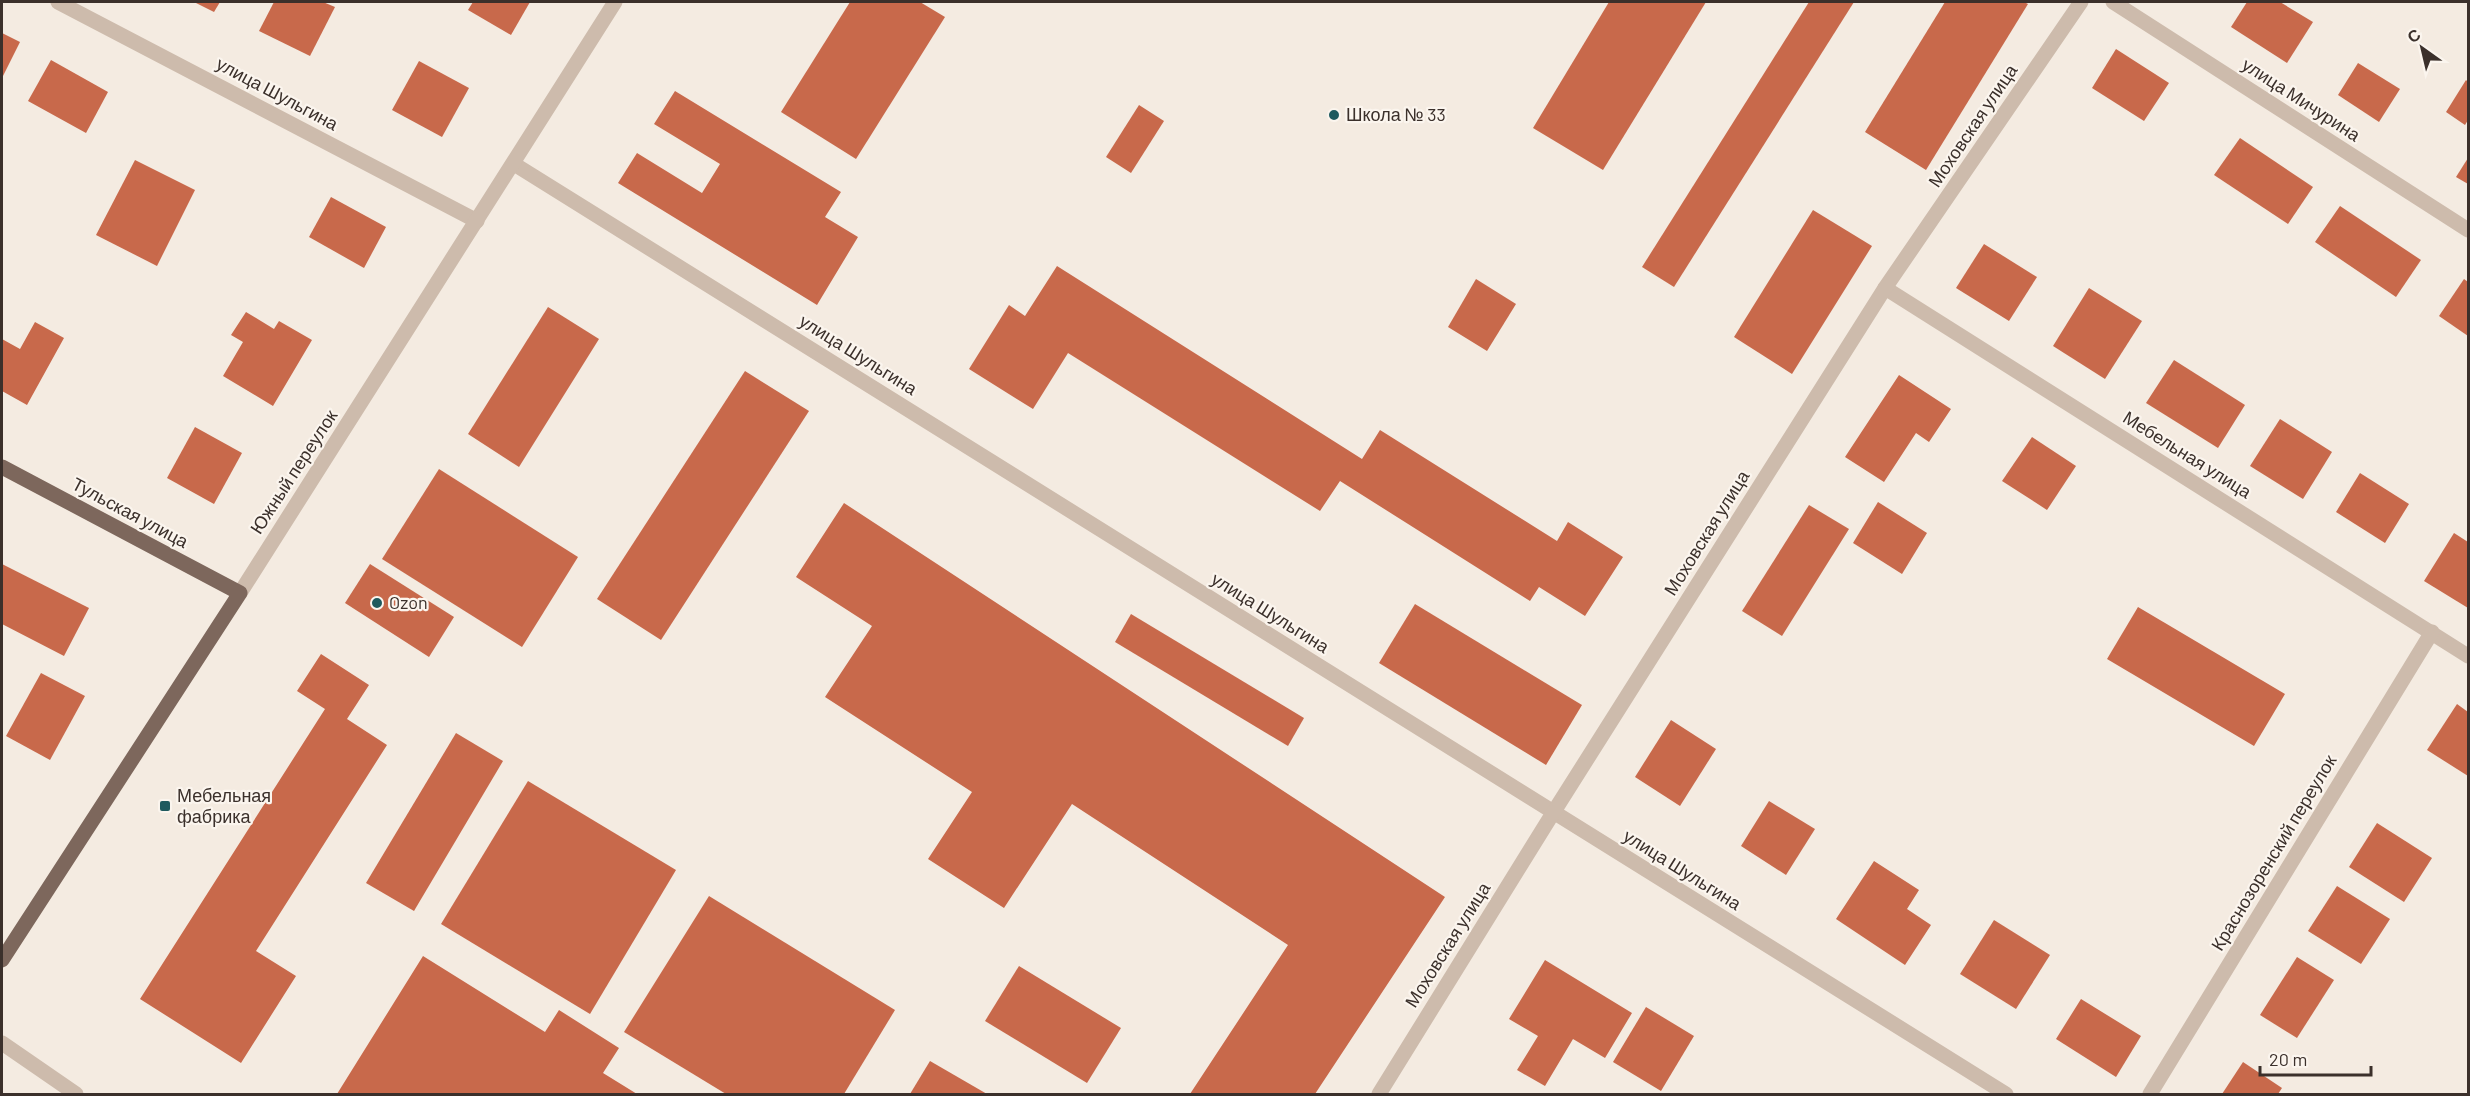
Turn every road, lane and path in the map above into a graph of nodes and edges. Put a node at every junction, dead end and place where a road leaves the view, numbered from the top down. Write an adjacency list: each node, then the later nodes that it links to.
1 (58, 2): 6 (street, улица Шульгина)
2 (615, 2): 5 (street, Южный переулок)
3 (2081, 2): 8 (street, Моховская улица)
4 (2113, 2): 7 (street, улица Мичурина)
5 (514, 164): 6 (street, Южный переулок); 13 (street, улица Шульгина)
6 (477, 221): 10 (street, Южный переулок)
7 (2469, 230)
8 (1885, 288): 11 (street, Мебельная улица); 13 (street, Моховская улица)
9 (2, 467): 10 (main road, Тульская улица)
10 (240, 593): 14 (main road, Южный переулок)
11 (2432, 632): 12 (street, Мебельная улица); 19 (street, Краснозоренский переулок)
12 (2469, 656)
13 (1553, 813): 17 (street, Моховская улица); 18 (street, улица Шульгина)
14 (2, 960)
15 (2, 1043): 16 (street)
16 (76, 1095)
17 (1379, 1095)
18 (2006, 1095)
19 (2150, 1095)

